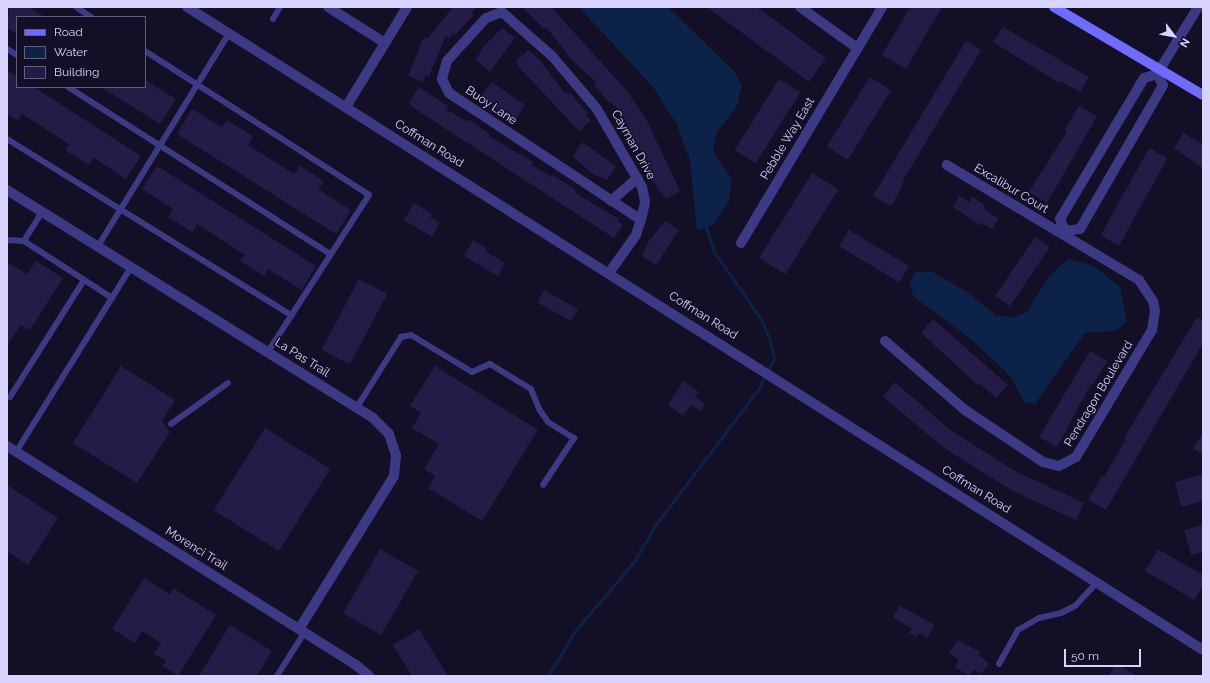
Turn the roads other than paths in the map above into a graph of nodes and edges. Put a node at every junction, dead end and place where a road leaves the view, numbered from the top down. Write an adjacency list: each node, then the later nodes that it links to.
1 (76, 7): 11 (lane)
2 (187, 7): 13 (street, Coffman Road)
3 (280, 7): 12 (lane)
4 (328, 7): 14 (street)
5 (407, 7): 14 (street)
6 (800, 7): 15 (street)
7 (882, 7): 15 (street, Pebble Way East)
8 (1054, 7): 19 (main road)
9 (1198, 7): 19 (street)
10 (502, 12): 27 (street, Cayman Drive); 29 (street, Buoy Lane)
11 (90, 16)
12 (273, 19)
13 (229, 33): 20 (lane); 23 (street, Coffman Road)
14 (385, 43): 23 (street)
15 (857, 48): 36 (street, Pebble Way East)
16 (7, 49): 18 (lane)
17 (146, 52): 20 (lane)
18 (16, 54)
19 (1159, 72): 22 (main road); 33 (street); 33 (street)
20 (197, 85): 25 (lane); 38 (lane)
21 (70, 88): 25 (lane)
22 (1203, 96)
23 (346, 107): 40 (street, Coffman Road)
24 (7, 138): 30 (lane)
25 (160, 145): 30 (lane); 38 (lane)
26 (947, 165): 33 (street, Excalibur Court)
27 (637, 178): 29 (street); 32 (street, Cayman Drive)
28 (7, 190): 31 (street, La Pas Trail)
29 (611, 201): 32 (street, Buoy Lane)
30 (120, 210): 37 (lane); 43 (lane)
31 (42, 212): 35 (lane); 37 (street, La Pas Trail)
32 (641, 220): 40 (street, Cayman Drive)
33 (1064, 233): 44 (street, Pendragon Boulevard)
34 (7, 240): 35 (lane)
35 (24, 241): 41 (lane)
36 (741, 243)
37 (98, 246): 39 (street, La Pas Trail)
38 (330, 254): 43 (lane)
39 (131, 267): 42 (lane); 45 (street, La Pas Trail)
40 (609, 273): 53 (street, Coffman Road)
41 (84, 280): 42 (lane); 47 (lane)
42 (112, 298): 51 (lane)
43 (292, 316): 45 (lane)
44 (885, 341)
45 (268, 352): 48 (street, La Pas Trail)
46 (228, 383): 49 (lane)
47 (10, 397)
48 (357, 408): 52 (lane); 54 (street, La Pas Trail)
49 (170, 424)
50 (7, 446): 51 (street, Morenci Trail)
51 (16, 452): 54 (street, Morenci Trail)
52 (543, 486)
53 (1097, 582): 55 (street, Coffman Road); 56 (lane)
54 (302, 631): 57 (street, Morenci Trail); 58 (lane)
55 (1203, 649)
56 (999, 664)
57 (364, 674)
58 (277, 676)

